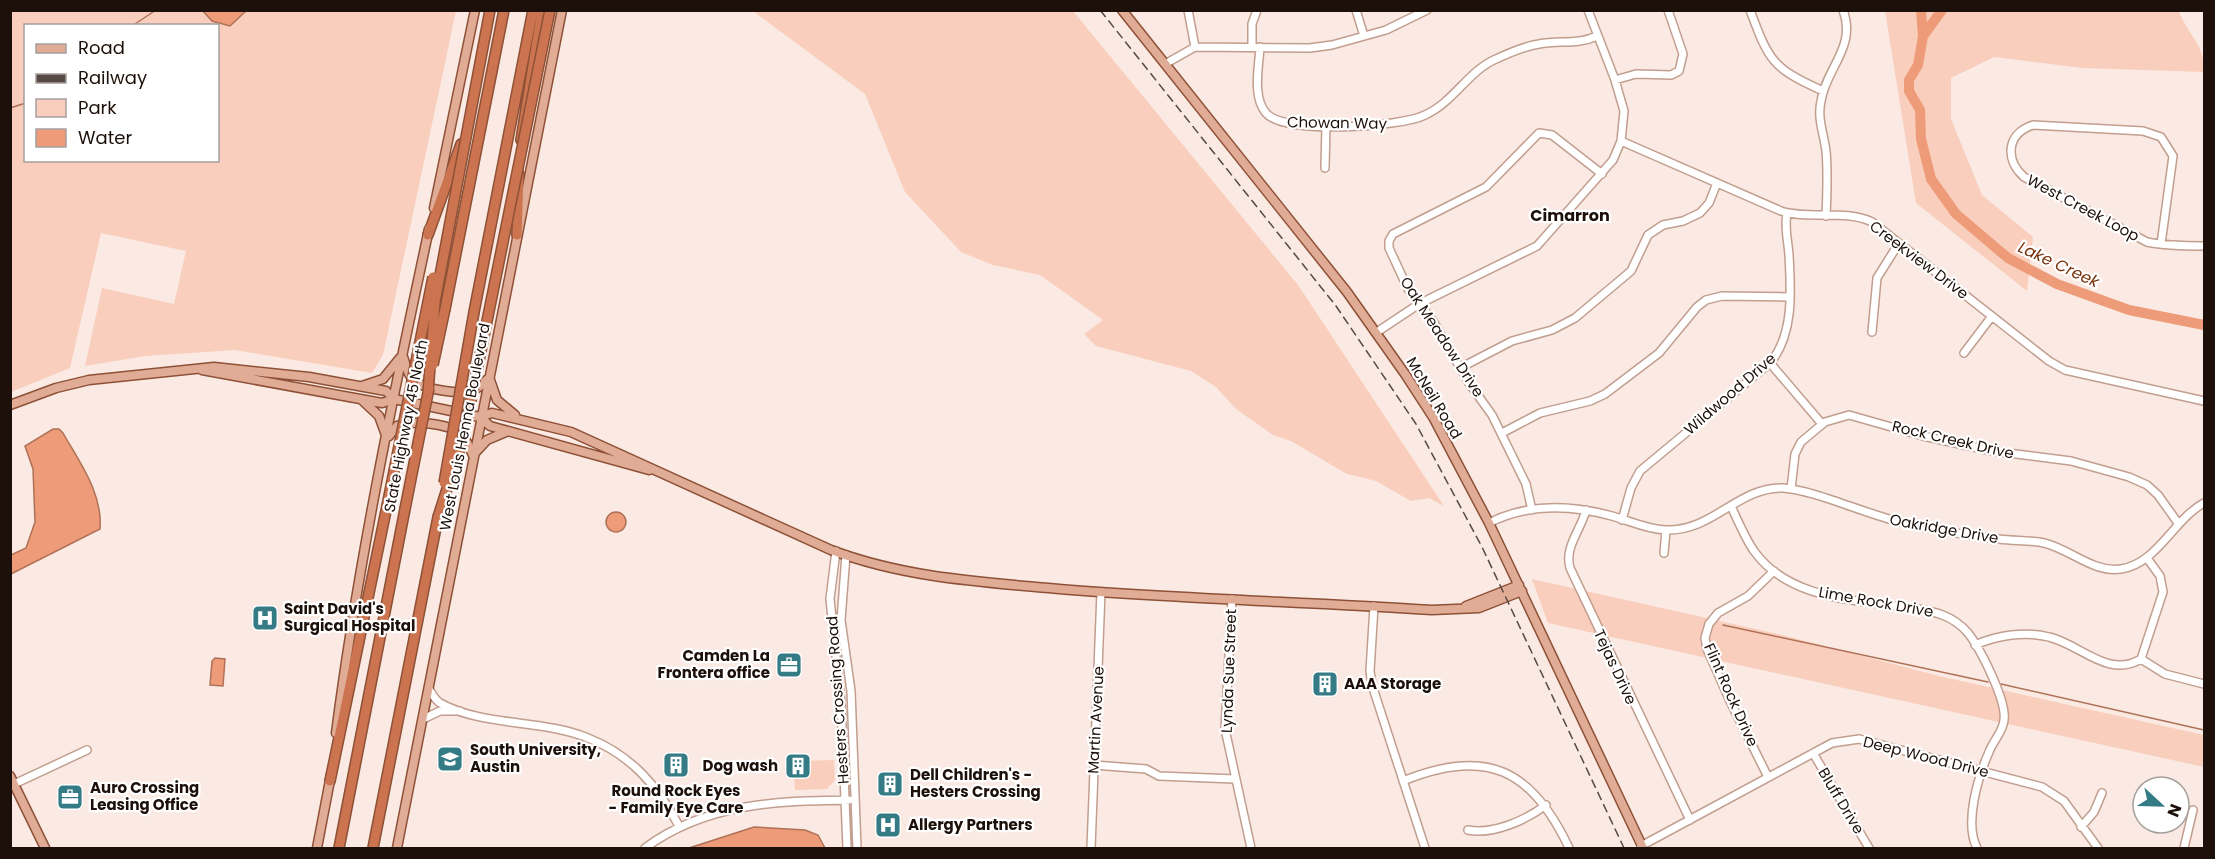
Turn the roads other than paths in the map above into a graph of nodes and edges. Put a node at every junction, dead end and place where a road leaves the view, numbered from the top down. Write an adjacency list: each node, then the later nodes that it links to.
1 (476, 10): 32 (main road)
2 (492, 10): 31 (highway, bridge); 32 (highway)
3 (504, 10): 49 (highway, State Highway 45 North, bridge)
4 (533, 10): 67 (highway, bridge)
5 (542, 10): 33 (highway)
6 (550, 10): 67 (highway, bridge)
7 (562, 10): 33 (main road, West Louis Henna Boulevard)
8 (1122, 10): 21 (main road, McNeil Road)
9 (1188, 10): 19 (street)
10 (1257, 10): 20 (street, Chowan Way)
11 (1356, 10): 17 (street)
12 (1427, 10): 17 (street)
13 (1588, 10): 18 (street)
14 (1668, 10): 22 (street)
15 (1750, 10): 23 (street)
16 (1843, 10): 23 (street)
17 (1364, 36): 20 (street)
18 (1597, 36): 22 (street); 24 (street, Chowan Way)
19 (1195, 46): 20 (street); 21 (street)
20 (1256, 47): 24 (street, Chowan Way)
21 (1165, 64): 40 (main road, McNeil Road)
22 (1615, 80): 25 (street)
23 (1823, 91): 30 (street)
24 (1326, 125): 26 (street)
25 (1621, 141): 27 (street); 28 (street, Creekview Drive)
26 (1326, 168)
27 (1602, 174): 38 (street); 38 (street, Oak Meadow Drive)
28 (1717, 183): 29 (street, Creekview Drive); 45 (street)
29 (1787, 213): 30 (street, Creekview Drive); 37 (street, Wildwood Drive)
30 (1826, 216): 34 (street, Creekview Drive)
31 (448, 226): 49 (highway, bridge); 95 (highway, bridge)
32 (428, 235): 43 (main road)
33 (517, 235): 47 (main road, West Louis Henna Boulevard)
34 (1899, 243): 39 (street, Creekview Drive); 41 (street)
35 (2161, 244): 35 (street, West Creek Loop); 36 (street, West Creek Loop)
36 (2205, 246)
37 (1789, 297): 44 (street, Wildwood Drive); 58 (street)
38 (1419, 304): 40 (street); 45 (street, Oak Meadow Drive)
39 (1992, 316): 42 (street); 52 (street, Creekview Drive)
40 (1377, 332): 69 (main road, McNeil Road)
41 (1872, 332)
42 (1964, 353)
43 (402, 355): 47 (main road); 48 (main road); 50 (main road)
44 (1770, 363): 56 (street); 68 (street, Wildwood Drive)
45 (1460, 368): 58 (street, Oak Meadow Drive)
46 (202, 370): 48 (main road); 51 (main road); 53 (main road)
47 (489, 377): 54 (main road, West Louis Henna Boulevard); 55 (main road)
48 (359, 386): 50 (main road)
49 (428, 392): 110 (highway, State Highway 45 North, bridge)
50 (394, 399): 51 (main road); 54 (main road); 59 (main road)
51 (361, 400): 59 (main road)
52 (2205, 401)
53 (10, 405)
54 (480, 417): 55 (main road); 57 (main road); 60 (main road, West Louis Henna Boulevard)
55 (520, 418): 61 (main road)
56 (1822, 424): 62 (street, Rock Creek Drive); 70 (street, Rock Creek Drive)
57 (512, 430): 60 (main road); 61 (main road)
58 (1502, 433): 65 (street, Oak Meadow Drive)
59 (387, 440): 60 (main road); 95 (main road)
60 (473, 456): 86 (main road, West Louis Henna Boulevard)
61 (663, 474): 72 (main road)
62 (1791, 489): 64 (street, Oakridge Drive); 75 (street, Oakridge Drive)
63 (2205, 503): 70 (street, Oakridge Drive)
64 (1731, 506): 71 (street, Oakridge Drive); 76 (street, Lime Rock Drive)
65 (1532, 510): 66 (street, Oakridge Drive); 69 (street, Oakridge Drive)
66 (1586, 510): 68 (street, Oakridge Drive); 103 (street, Tejas Drive)
67 (438, 517): 111 (highway)
68 (1622, 520): 71 (street, Oakridge Drive)
69 (1489, 523): 77 (main road, McNeil Road)
70 (2178, 523): 75 (street, Oakridge Drive)
71 (1666, 530): 73 (street)
72 (836, 551): 74 (main road); 81 (street, Hesters Crossing Road)
73 (1664, 554)
74 (846, 555): 78 (main road); 83 (street, Hesters Crossing Road)
75 (2147, 558): 84 (street)
76 (1774, 571): 82 (street, Lime Rock Drive); 93 (street, Flint Rock Drive)
77 (1520, 588): 80 (main road); 107 (main road, McNeil Road)
78 (1101, 592): 79 (main road); 91 (street, Martin Avenue)
79 (1232, 599): 80 (main road); 94 (street, Lynda Sue Street)
80 (1374, 606): 96 (street)
81 (831, 620): 83 (street); 99 (street, Hesters Crossing Road)
82 (1976, 645): 84 (street); 92 (street, Lime Rock Drive)
83 (846, 659): 100 (street, Hesters Crossing Road)
84 (2141, 659): 85 (street)
85 (2205, 684)
86 (429, 689): 87 (street); 88 (main road, West Louis Henna Boulevard)
87 (460, 711): 88 (street); 104 (street)
88 (423, 719): 112 (main road, West Louis Henna Boulevard)
89 (87, 750): 97 (street)
90 (1813, 753): 92 (street, Deep Wood Drive); 93 (street, Deep Wood Drive); 120 (street, Bluff Drive)
91 (1094, 765): 94 (street); 116 (street, Martin Avenue)
92 (1983, 771): 105 (street, Deep Wood Drive); 121 (street, Lime Rock Drive)
93 (1768, 777): 103 (street, Deep Wood Drive)
94 (1235, 779): 117 (street, Lynda Sue Street)
95 (330, 781): 109 (main road)
96 (1403, 781): 101 (street); 118 (street)
97 (12, 782): 108 (main road)
98 (2103, 793): 105 (street)
99 (845, 800): 100 (street); 104 (street); 114 (street, Hesters Crossing Road)
100 (855, 800): 115 (street, Hesters Crossing Road)
101 (1546, 805): 106 (street); 119 (street)
102 (2193, 810): 123 (street)
103 (1690, 820): 107 (street, Deep Wood Drive)
104 (679, 826): 113 (street)
105 (2081, 827): 122 (street, Deep Wood Drive)
106 (1468, 830)
107 (1642, 847)
108 (45, 849)
109 (317, 849)
110 (339, 849)
111 (373, 849)
112 (397, 849)
113 (645, 849)
114 (847, 849)
115 (857, 849)
116 (1091, 849)
117 (1251, 849)
118 (1425, 849)
119 (1569, 849)
120 (1869, 849)
121 (1977, 849)
122 (2097, 849)
123 (2184, 849)

